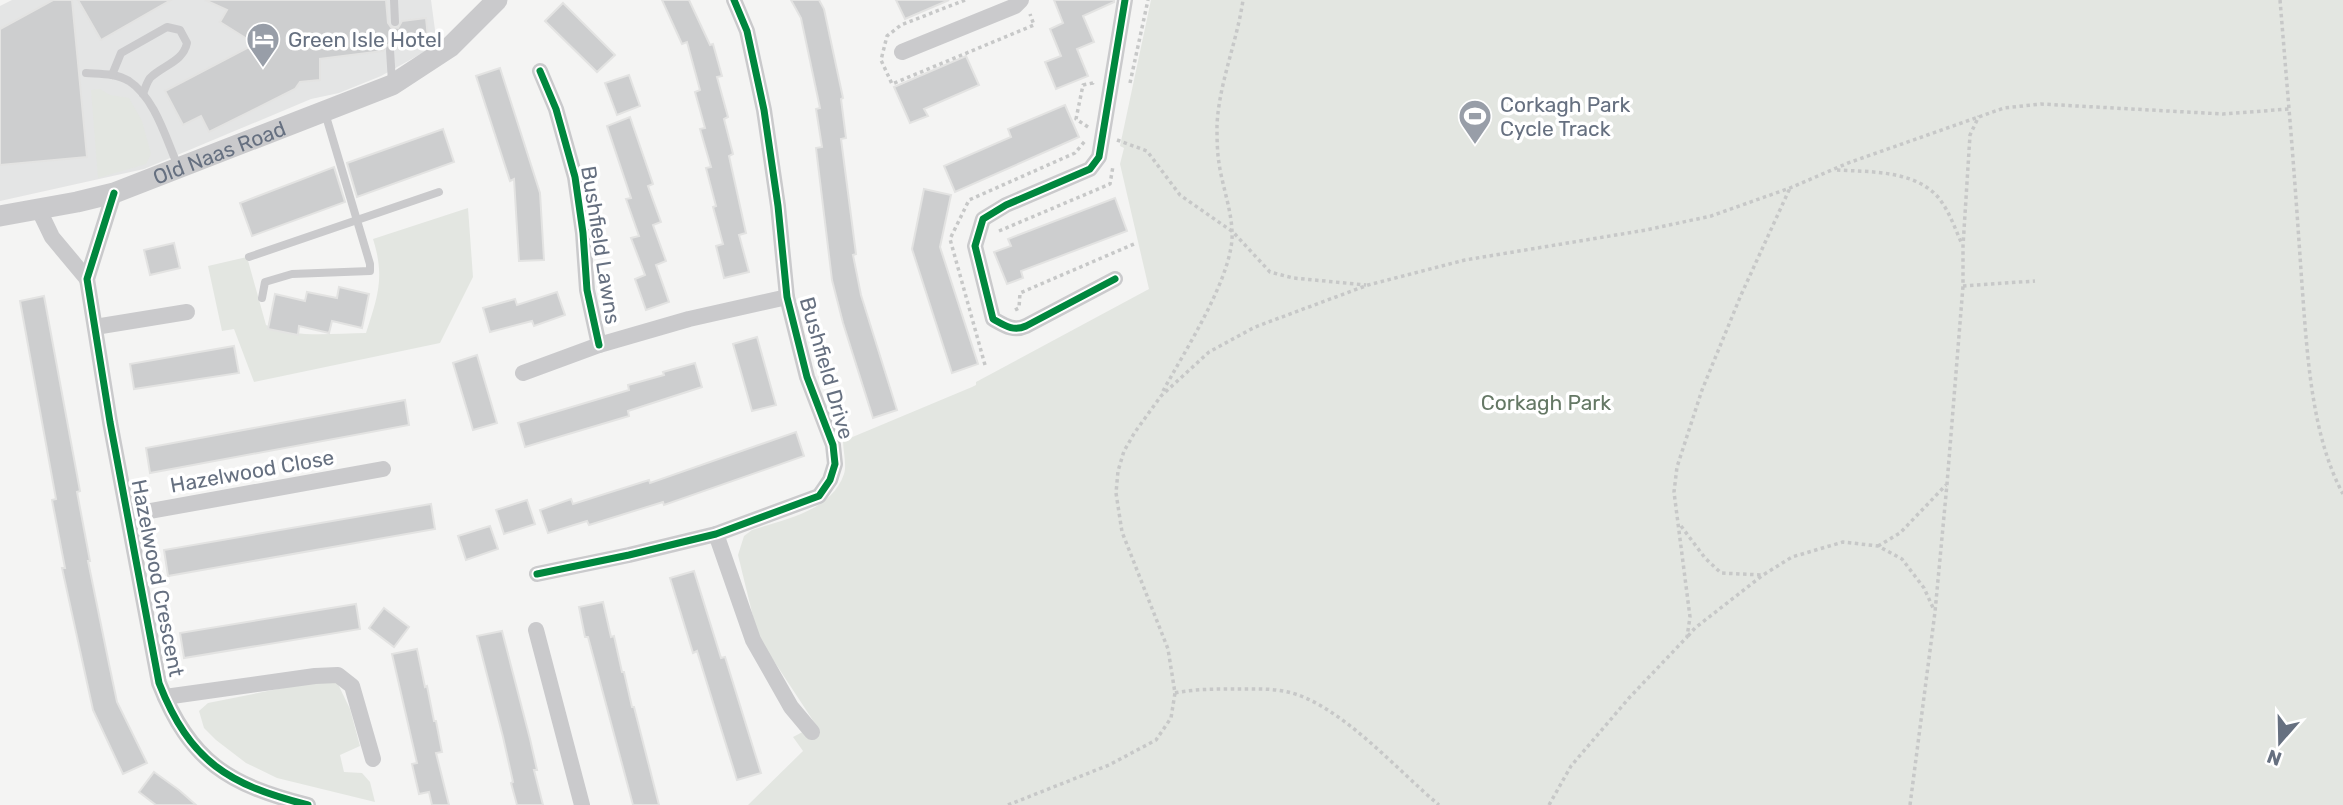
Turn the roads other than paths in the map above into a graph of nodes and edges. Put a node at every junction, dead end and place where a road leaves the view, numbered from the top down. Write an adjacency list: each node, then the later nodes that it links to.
1 (394, 0): 6 (lane)
2 (497, 0): 12 (street, Old Naas Road)
3 (734, 0): 24 (street, Bushfield Drive)
4 (1021, 0): 8 (street)
5 (1125, 0): 23 (street)
6 (395, 22)
7 (390, 50): 12 (lane)
8 (902, 52)
9 (540, 71): 28 (street, Bushfield Lawns)
10 (86, 73): 11 (lane)
11 (112, 75): 13 (lane); 13 (lane)
12 (392, 85): 14 (street, Old Naas Road)
13 (143, 94): 15 (lane)
14 (325, 111): 15 (street, Old Naas Road); 20 (lane)
15 (179, 169): 16 (street, Old Naas Road)
16 (114, 192): 18 (street, Old Naas Road); 22 (street)
17 (439, 192): 20 (lane)
18 (39, 210): 19 (street, Old Naas Road); 22 (street)
19 (0, 216)
20 (357, 220): 21 (lane); 25 (lane)
21 (249, 257)
22 (87, 279): 27 (street, Hazelwood Crescent)
23 (1115, 279)
24 (787, 297): 28 (street, Bushfield Lawns); 32 (street, Bushfield Drive)
25 (262, 298)
26 (187, 312): 27 (street)
27 (95, 327): 31 (street, Hazelwood Crescent)
28 (599, 345): 29 (street, Bushfield Lawns)
29 (523, 373)
30 (383, 469): 31 (street, Hazelwood Close)
31 (128, 514): 35 (street, Hazelwood Crescent)
32 (716, 534): 33 (street, Bushfield Drive); 36 (street)
33 (537, 574)
34 (536, 630): 39 (street)
35 (164, 697): 37 (street); 38 (street, Hazelwood Crescent)
36 (812, 732)
37 (373, 758)
38 (308, 805)
39 (582, 805)

